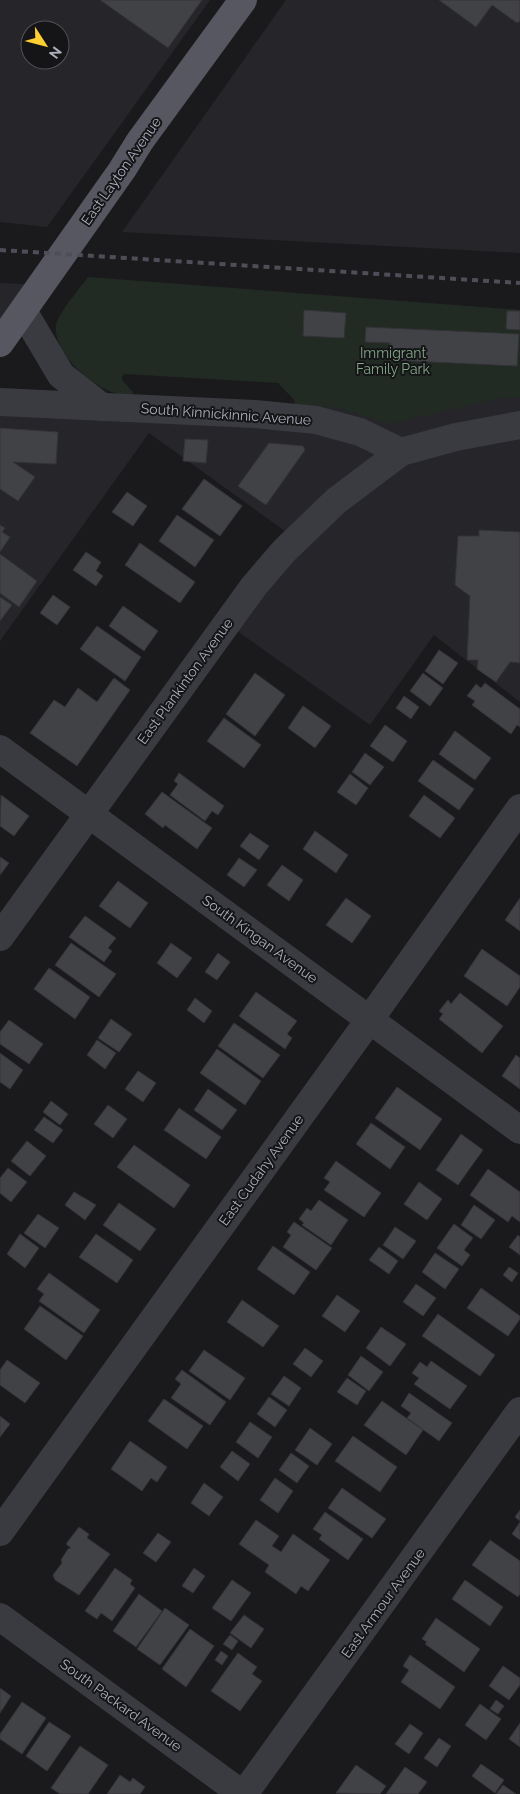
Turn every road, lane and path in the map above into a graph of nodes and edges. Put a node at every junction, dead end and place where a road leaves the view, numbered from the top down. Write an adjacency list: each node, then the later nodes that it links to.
1 (243, 0): 2 (main road, East Layton Avenue)
2 (23, 311): 3 (main road, East Layton Avenue); 5 (street)
3 (0, 343)
4 (0, 402): 5 (street, South Kinnickinnic Avenue)
5 (102, 406): 7 (street, South Kinnickinnic Avenue)
6 (520, 425): 7 (street)
7 (401, 452): 10 (street, East Plankinton Avenue)
8 (0, 748): 10 (street, South Kingan Avenue)
9 (520, 808): 12 (street, East Cudahy Avenue)
10 (89, 814): 11 (street, East Plankinton Avenue); 12 (street, South Kingan Avenue)
11 (0, 937)
12 (370, 1019): 13 (street, South Kingan Avenue); 15 (street, East Cudahy Avenue)
13 (520, 1130)
14 (520, 1410): 17 (street, East Armour Avenue)
15 (0, 1532)
16 (0, 1617): 17 (street, South Packard Avenue)
17 (243, 1794)

